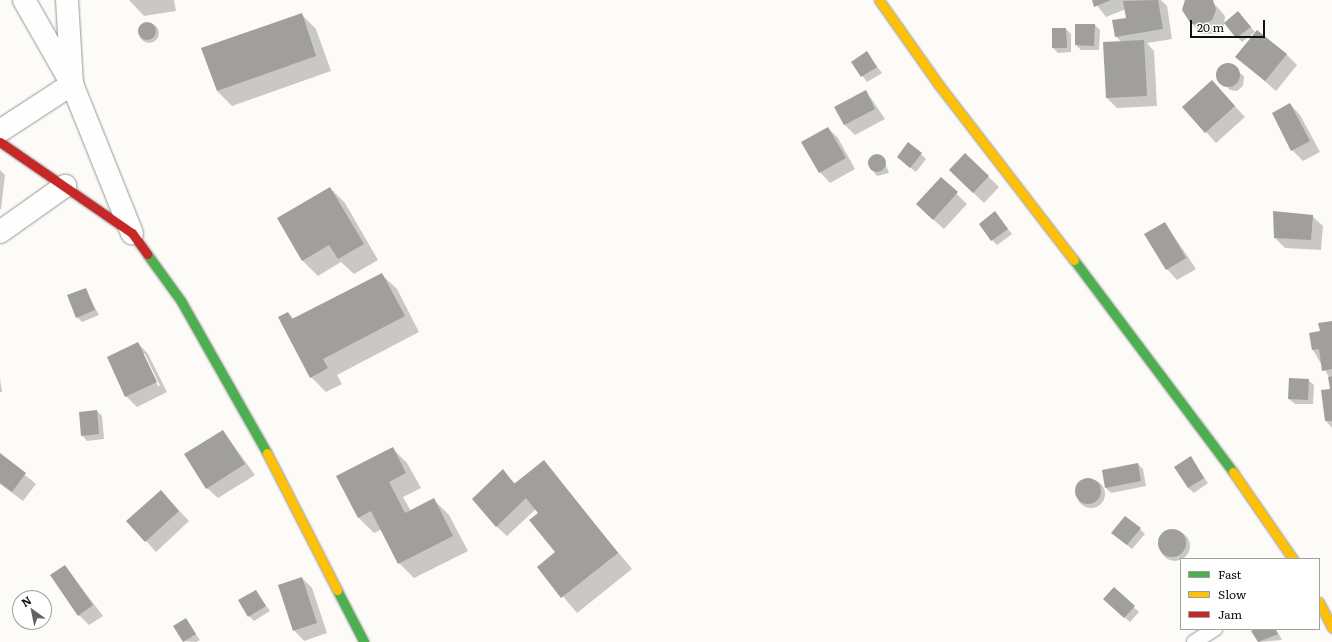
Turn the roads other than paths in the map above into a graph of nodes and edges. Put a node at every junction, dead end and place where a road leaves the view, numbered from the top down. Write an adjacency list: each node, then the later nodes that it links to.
1 (24, 0): 4 (street)
2 (67, 0): 4 (street)
3 (879, 0): 10 (street)
4 (72, 84): 5 (street); 9 (street)
5 (0, 131)
6 (0, 142): 7 (street)
7 (65, 186): 8 (street); 9 (street)
8 (0, 232)
9 (132, 233): 14 (street)
10 (1292, 558)
11 (1320, 604): 12 (street)
12 (1332, 628)
13 (1213, 630): 15 (lane)
14 (364, 642)
15 (1194, 642)

